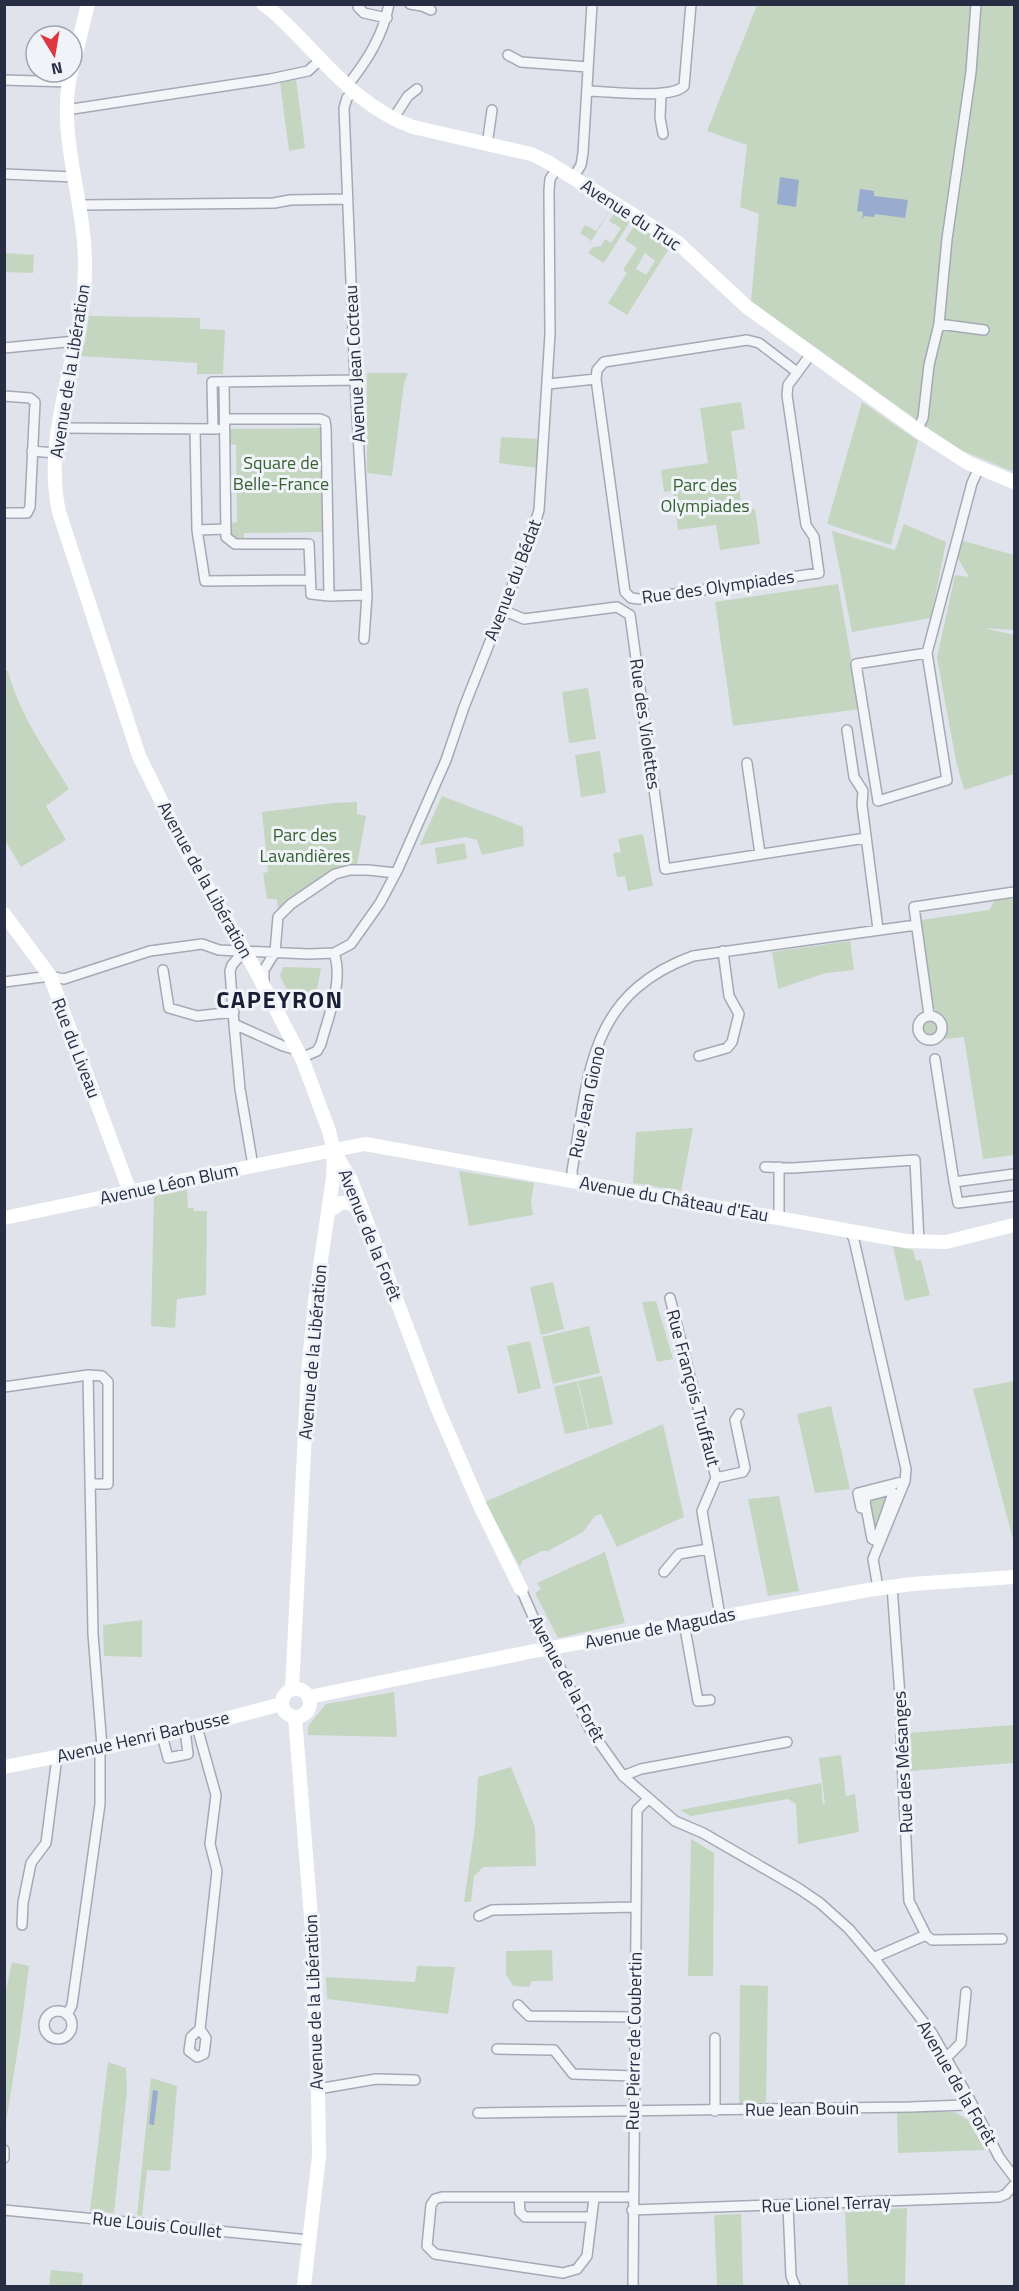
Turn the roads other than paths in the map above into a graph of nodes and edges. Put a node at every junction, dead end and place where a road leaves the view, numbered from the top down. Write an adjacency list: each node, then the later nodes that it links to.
1 (88, 4): 11 (main road, Avenue de la Libération)
2 (263, 4): 13 (main road, Avenue du Truc)
3 (389, 4): 10 (street, Avenue Jean Cocteau)
4 (410, 4): 9 (street)
5 (592, 4): 14 (street)
6 (691, 4): 21 (street)
7 (976, 4): 33 (street)
8 (358, 7): 10 (street)
9 (431, 10)
10 (387, 18): 18 (street, Avenue Jean Cocteau)
11 (83, 24)
12 (508, 55): 14 (street)
13 (320, 60): 18 (main road, Avenue du Truc); 22 (street)
14 (588, 67): 20 (street)
15 (24, 78): 16 (street)
16 (4, 80)
17 (70, 84): 22 (main road, Avenue de la Libération)
18 (350, 89): 24 (main road, Avenue du Truc); 31 (street, Avenue Jean Cocteau)
19 (417, 89): 24 (street)
20 (587, 91): 21 (street); 30 (street)
21 (662, 93): 25 (street)
22 (66, 110): 29 (main road, Avenue de la Libération)
23 (492, 110): 26 (street)
24 (393, 119): 26 (main road, Avenue du Truc)
25 (663, 134)
26 (487, 145): 27 (main road, Avenue du Truc)
27 (557, 168): 30 (main road, Avenue du Truc); 42 (street, Avenue du Bédat)
28 (4, 174): 29 (street)
29 (75, 177): 32 (main road, Avenue de la Libération)
30 (573, 178): 37 (main road, Avenue du Truc)
31 (348, 199): 32 (street); 40 (street, Avenue Jean Cocteau)
32 (81, 205): 35 (main road, Avenue de la Libération)
33 (939, 324): 34 (street); 48 (street)
34 (984, 330)
35 (76, 341): 36 (street); 45 (main road, Avenue de la Libération)
36 (4, 348)
37 (811, 354): 38 (street, Rue des Olympiades); 48 (main road, Avenue du Truc)
38 (797, 372): 39 (street); 39 (street, Rue des Olympiades)
39 (596, 379): 42 (street)
40 (355, 380): 41 (street); 57 (street, Avenue Jean Cocteau)
41 (224, 382): 44 (street); 47 (street)
42 (548, 384): 59 (street, Avenue du Bédat)
43 (4, 396): 49 (street)
44 (225, 424): 47 (street); 54 (street); 58 (street)
45 (58, 428): 46 (street); 50 (main road, Avenue de la Libération)
46 (195, 429): 47 (street); 55 (street)
47 (213, 429)
48 (916, 430): 51 (main road, Avenue du Truc)
49 (32, 452): 50 (street); 53 (street)
50 (55, 453): 71 (main road, Avenue de la Libération)
51 (979, 468): 52 (main road, Avenue du Truc); 61 (street)
52 (1014, 482)
53 (4, 513)
54 (226, 529): 55 (street); 56 (street)
55 (197, 530): 56 (street)
56 (310, 580): 58 (street)
57 (367, 595): 58 (street); 60 (street, Avenue Jean Cocteau)
58 (329, 596)
59 (502, 610): 65 (street, Rue des Violettes); 66 (street, Avenue du Bédat)
60 (364, 639)
61 (927, 653): 61 (street)
62 (847, 730): 64 (street)
63 (747, 763): 65 (street)
64 (866, 838): 65 (street); 70 (street)
65 (760, 854)
66 (396, 873): 73 (street); 74 (street, Avenue du Bédat)
67 (1014, 892): 69 (street)
68 (4, 914): 76 (main road, Rue du Liveau)
69 (916, 925): 70 (street, Rue Jean Giono); 80 (street)
70 (879, 929): 72 (street, Rue Jean Giono)
71 (244, 951): 73 (street); 76 (street); 78 (main road, Avenue de la Libération); 79 (street)
72 (723, 951): 83 (street); 90 (street, Rue Jean Giono)
73 (275, 952): 74 (street); 78 (street)
74 (334, 952): 82 (street)
75 (163, 970): 79 (street)
76 (50, 976): 77 (street); 92 (main road, Rue du Liveau)
77 (4, 982)
78 (264, 987): 82 (main road, Avenue de la Libération)
79 (234, 1012): 81 (street)
80 (929, 1015)
81 (234, 1024): 82 (street); 86 (street)
82 (299, 1054): 85 (main road, Avenue de la Libération)
83 (699, 1056)
84 (935, 1059): 91 (street)
85 (334, 1150): 86 (main road, Avenue Léon Blum); 90 (main road, Avenue du Château d'Eau); 94 (main road, Avenue de la Libération); 95 (main road, Avenue de la Forêt)
86 (253, 1166): 92 (main road, Avenue Léon Blum)
87 (765, 1167): 88 (street)
88 (779, 1167): 96 (street); 100 (street)
89 (1014, 1174): 91 (street)
90 (573, 1181): 96 (main road, Avenue du Château d'Eau)
91 (954, 1182): 93 (street)
92 (130, 1192): 97 (main road, Avenue Léon Blum)
93 (1014, 1196)
94 (329, 1210): 95 (main road); 118 (main road, Avenue de la Libération)
95 (365, 1215): 114 (main road, Avenue de la Forêt)
96 (778, 1217): 99 (main road, Avenue du Château d'Eau)
97 (4, 1218)
98 (1014, 1225): 100 (main road, Avenue du Château d'Eau)
99 (850, 1230): 100 (main road, Avenue du Château d'Eau); 106 (street)
100 (919, 1242)
101 (670, 1298): 105 (street, Rue François Truffaut)
102 (88, 1376): 103 (street); 107 (street); 107 (street)
103 (4, 1387)
104 (739, 1414): 105 (street)
105 (716, 1478): 109 (street, Rue François Truffaut)
106 (905, 1481): 110 (street); 110 (street, Rue des Mésanges)
107 (92, 1484): 126 (street)
108 (867, 1496): 108 (street)
109 (708, 1549): 111 (street); 115 (street, Rue François Truffaut)
110 (873, 1559): 113 (street, Rue des Mésanges)
111 (664, 1572)
112 (1014, 1577): 113 (main road, Avenue de Magudas)
113 (885, 1587): 115 (main road, Avenue de Magudas); 134 (street, Rue des Mésanges)
114 (521, 1589): 117 (street, Avenue de la Forêt)
115 (720, 1616): 116 (main road, Avenue de Magudas)
116 (684, 1623): 117 (main road, Avenue de Magudas); 120 (street)
117 (550, 1649): 119 (main road, Avenue de Magudas); 129 (street, Avenue de la Forêt)
118 (292, 1683): 119 (main road); 121 (main road)
119 (309, 1697): 122 (main road)
120 (710, 1700)
121 (282, 1704): 122 (main road); 123 (main road, Avenue Henri Barbusse)
122 (295, 1717): 147 (main road, Avenue de la Libération)
123 (191, 1728): 124 (main road, Avenue Henri Barbusse); 124 (street); 141 (street)
124 (162, 1735): 126 (main road, Avenue Henri Barbusse)
125 (787, 1742): 129 (street)
126 (102, 1747): 127 (main road, Avenue Henri Barbusse); 139 (street)
127 (57, 1757): 128 (main road, Avenue Henri Barbusse); 133 (street)
128 (4, 1767)
129 (623, 1776): 130 (street, Avenue de la Forêt)
130 (648, 1799): 131 (street, Rue Pierre de Coubertin); 136 (street, Avenue de la Forêt)
131 (636, 1907): 132 (street); 140 (street, Rue Pierre de Coubertin)
132 (479, 1916)
133 (22, 1925)
134 (926, 1935): 135 (street); 136 (street)
135 (1002, 1939)
136 (873, 1958): 144 (street, Avenue de la Forêt)
137 (966, 1992): 144 (street)
138 (518, 2005): 140 (street)
139 (67, 2015)
140 (635, 2017): 145 (street, Rue Pierre de Coubertin)
141 (200, 2029)
142 (715, 2038): 149 (street)
143 (497, 2049): 145 (street)
144 (946, 2058): 148 (street, Avenue de la Forêt)
145 (634, 2076): 150 (street, Rue Pierre de Coubertin)
146 (415, 2080): 147 (street)
147 (318, 2089): 163 (main road, Avenue de la Libération)
148 (971, 2102): 149 (street, Rue Jean Bouin); 154 (street, Avenue de la Forêt)
149 (715, 2110): 150 (street, Rue Jean Bouin)
150 (633, 2112): 151 (street, Rue Jean Bouin); 157 (street, Rue Pierre de Coubertin)
151 (478, 2113)
152 (4, 2150): 153 (street)
153 (4, 2158)
154 (1014, 2177)
155 (1014, 2185): 159 (street, Rue Lionel Terray)
156 (519, 2197): 158 (street); 162 (street); 162 (street)
157 (633, 2197): 158 (street); 161 (street, Rue Pierre de Coubertin)
158 (594, 2198): 162 (street)
159 (788, 2206): 161 (street, Rue Lionel Terray); 166 (street)
160 (4, 2210): 163 (street, Rue Louis Coullet)
161 (632, 2210): 165 (street, Rue Pierre de Coubertin)
162 (592, 2217)
163 (309, 2240): 164 (main road, Avenue de la Libération)
164 (304, 2286)
165 (633, 2286)
166 (795, 2286)

